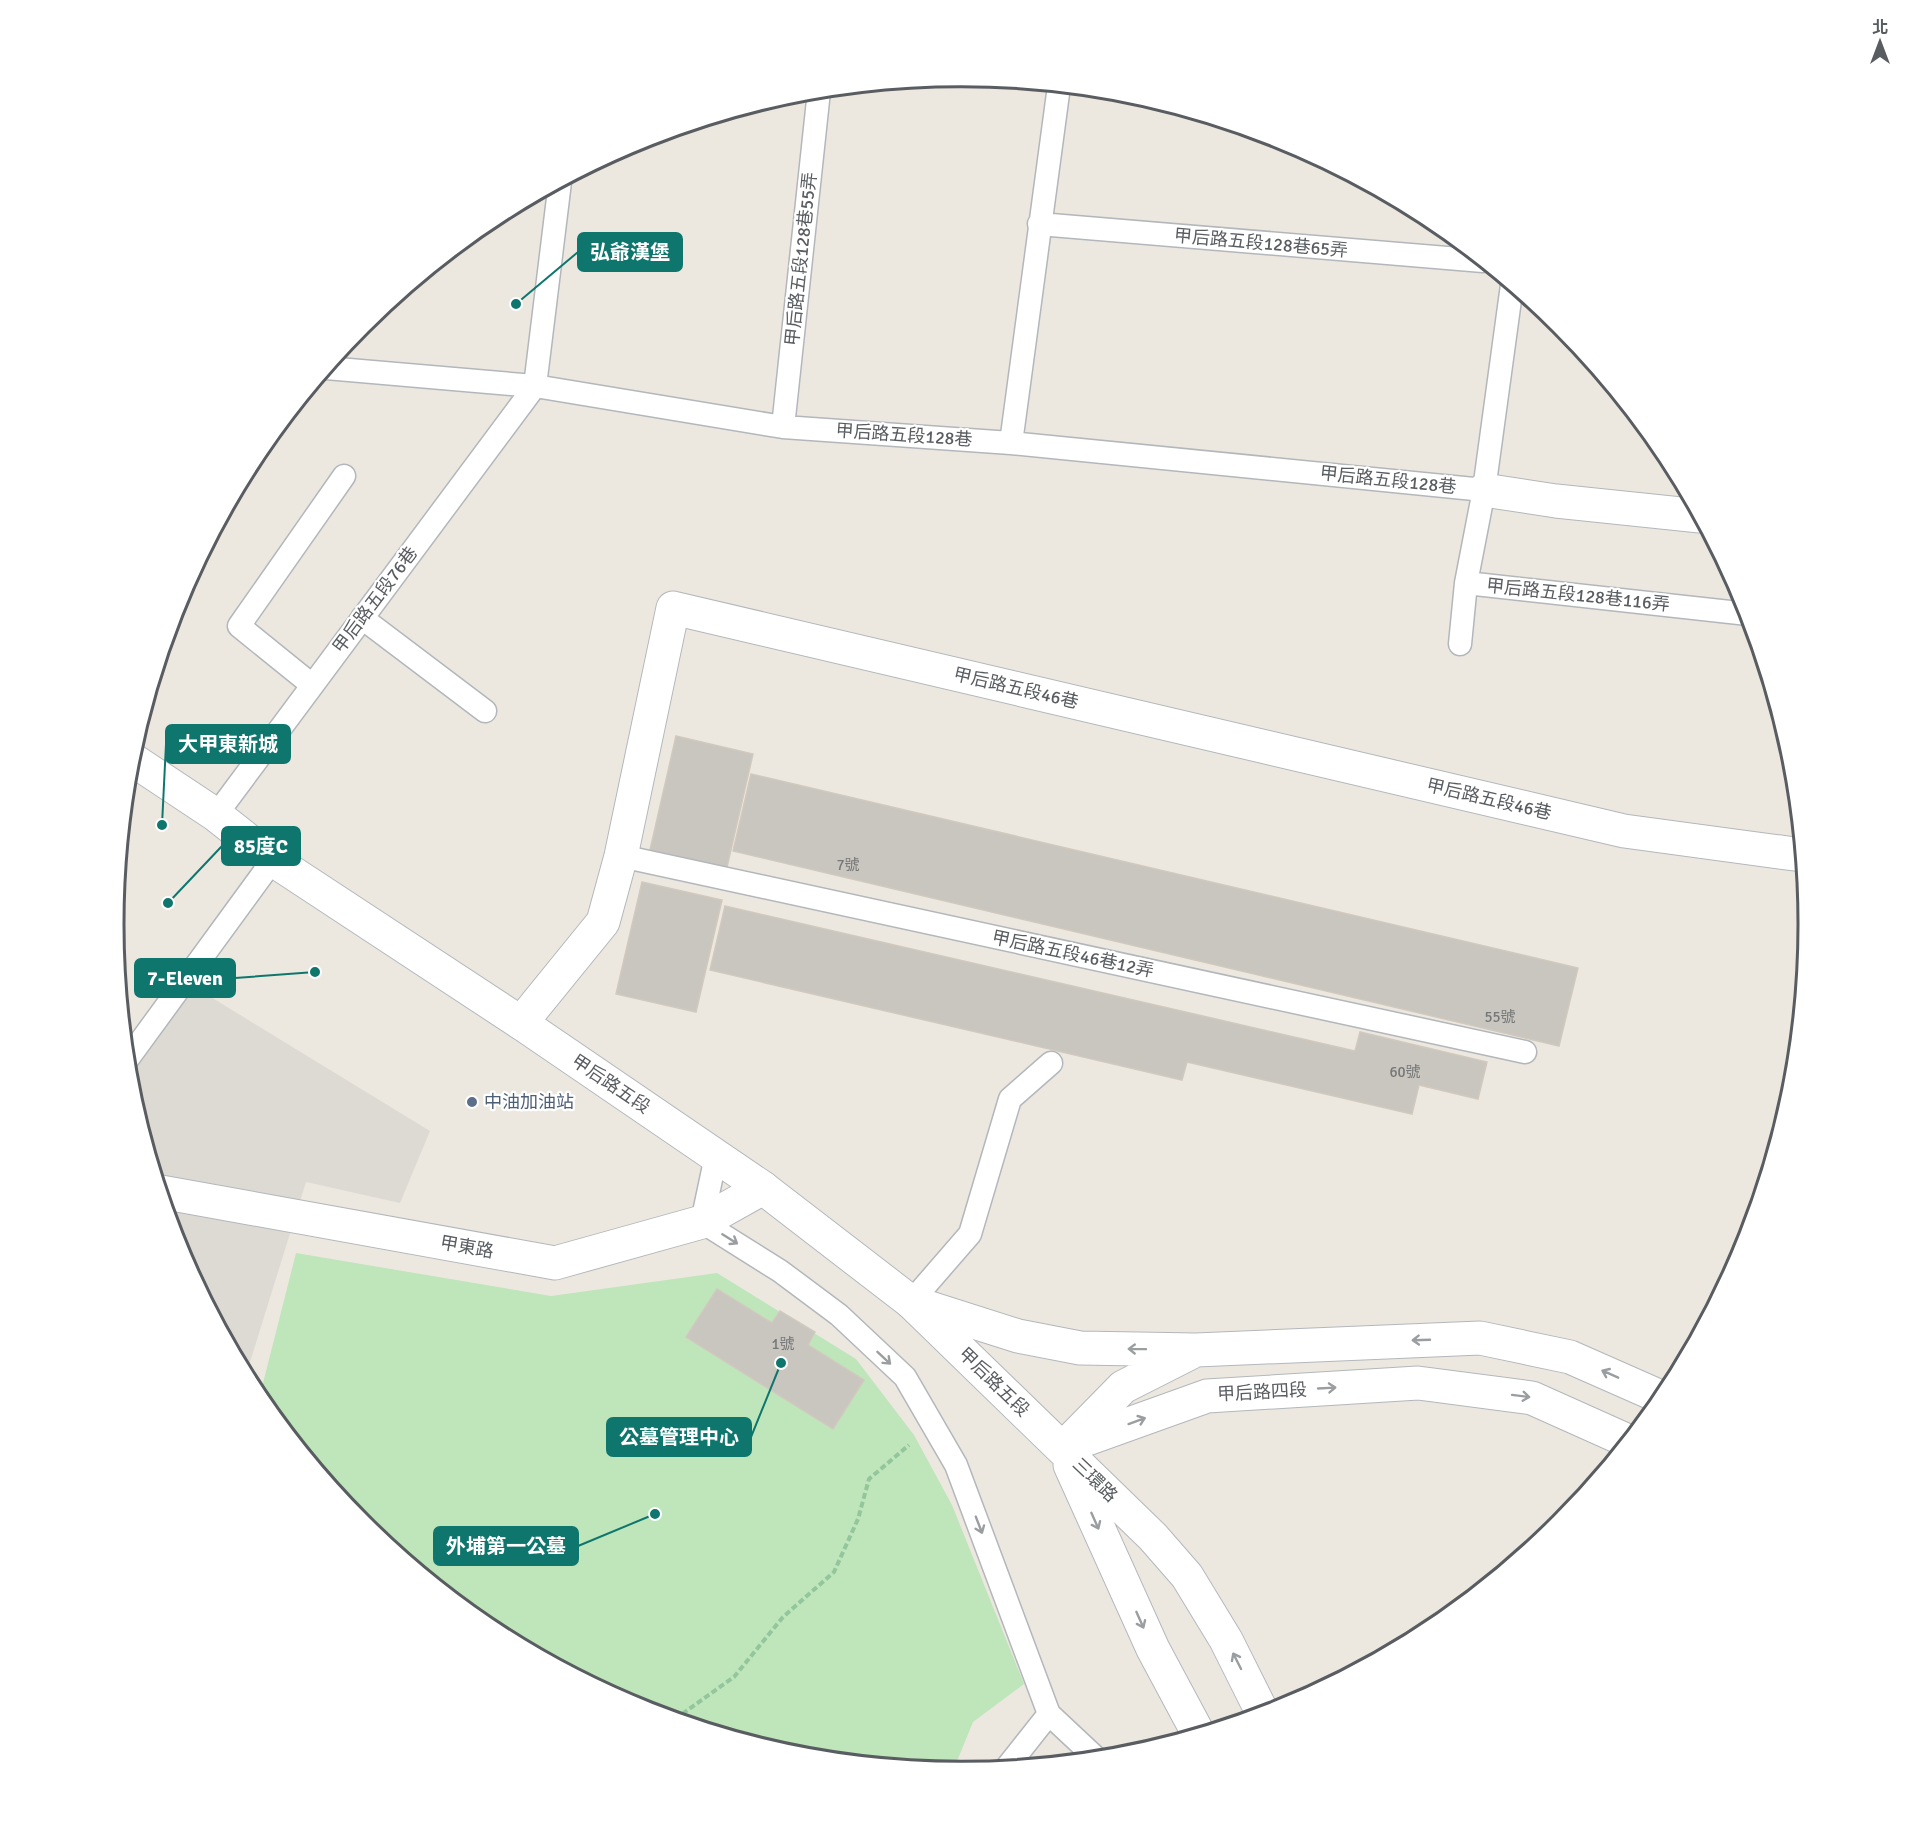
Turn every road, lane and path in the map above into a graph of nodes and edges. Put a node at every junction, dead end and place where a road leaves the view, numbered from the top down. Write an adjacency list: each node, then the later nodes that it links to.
1 (1058, 93): 4 (lane)
2 (818, 100): 9 (lane, 甲后路五段128巷55弄)
3 (559, 190): 8 (lane)
4 (1039, 224): 5 (lane, 甲后路五段128巷65弄); 10 (lane)
5 (1471, 260)
6 (1511, 293): 12 (lane, 甲后路五段128巷116弄)
7 (335, 369): 8 (lane, 甲后路五段128巷)
8 (534, 386): 9 (lane, 甲后路五段128巷); 16 (lane, 甲后路五段76巷)
9 (783, 427): 10 (lane, 甲后路五段128巷)
10 (1011, 443): 12 (lane, 甲后路五段128巷)
11 (344, 476): 18 (lane)
12 (1484, 490): 13 (street); 14 (lane, 甲后路五段128巷116弄)
13 (1691, 515)
14 (1466, 584): 15 (lane, 甲后路五段128巷116弄); 17 (lane)
15 (1737, 613)
16 (362, 618): 18 (lane, 甲后路五段76巷); 19 (lane)
17 (1460, 644)
18 (312, 685): 21 (lane, 甲后路五段76巷)
19 (485, 711)
20 (139, 764): 21 (street, 甲后路五段)
21 (216, 814): 24 (street, 甲后路五段)
22 (1795, 854): 23 (street, 甲后路五段46巷)
23 (621, 856): 25 (street, 甲后路五段46巷); 27 (lane, 甲后路五段46巷12弄)
24 (273, 860): 25 (street, 甲后路五段); 26 (lane)
25 (521, 1023): 29 (street, 甲后路五段)
26 (134, 1051)
27 (1525, 1052)
28 (1051, 1063): 33 (lane)
29 (716, 1156): 30 (street, 甲后路五段); 32 (lane)
30 (763, 1188): 32 (street, 甲東路); 33 (street, 甲后路五段)
31 (168, 1193): 32 (street, 甲東路)
32 (702, 1222): 36 (lane, one-way to 36)
33 (911, 1302): 34 (street, one-way to 33); 38 (street, 甲后路五段)
34 (1196, 1350): 35 (street, one-way to 34); 38 (street)
35 (1654, 1394)
36 (933, 1425): 40 (path); 41 (lane, one-way to 41)
37 (1622, 1438): 38 (street, 甲后路四段, one-way to 37)
38 (1062, 1448): 39 (street, 三環路, one-way to 38); 42 (street, 三環路, one-way to 42)
39 (1259, 1706)
40 (683, 1713)
41 (1049, 1714): 43 (lane); 44 (lane)
42 (1195, 1727)
43 (1088, 1751)
44 (1013, 1759)

